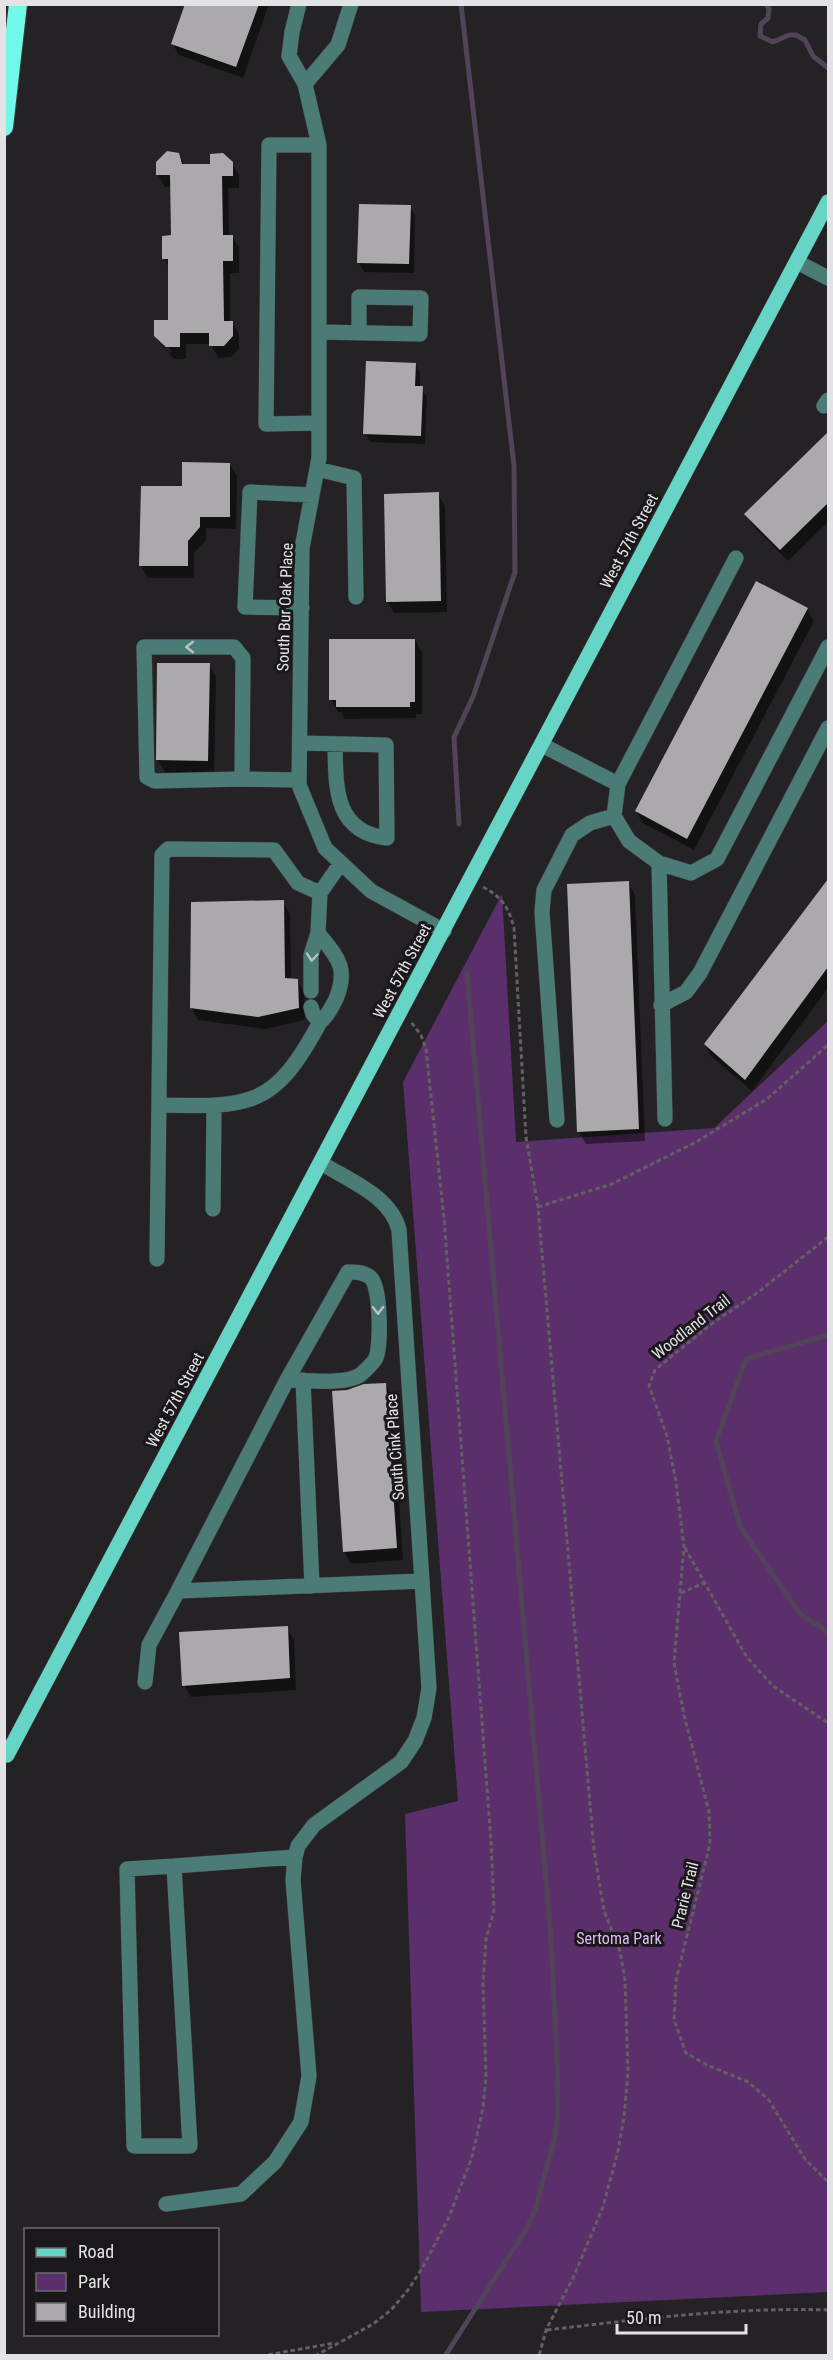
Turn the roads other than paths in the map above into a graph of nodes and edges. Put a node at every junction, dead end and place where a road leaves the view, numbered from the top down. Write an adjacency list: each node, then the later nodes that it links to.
1 (18, 4): 5 (highway)
2 (299, 4): 4 (street, South Bur Oak Place)
3 (351, 4): 4 (street)
4 (306, 84): 6 (street, South Bur Oak Place)
5 (4, 127)
6 (320, 145): 10 (street, South Bur Oak Place); 12 (street)
7 (828, 202): 8 (main road, West 57th Street)
8 (797, 262): 9 (street); 22 (main road, West 57th Street)
9 (828, 278)
10 (320, 332): 11 (street); 12 (street, South Bur Oak Place)
11 (359, 333): 11 (street)
12 (319, 423): 13 (street, South Bur Oak Place)
13 (317, 470): 14 (street, South Bur Oak Place); 16 (street)
14 (312, 495): 17 (street, South Bur Oak Place); 17 (street)
15 (736, 558): 25 (street)
16 (356, 597)
17 (302, 608): 20 (street, South Bur Oak Place)
18 (828, 646): 28 (street)
19 (828, 728): 33 (street)
20 (300, 743): 21 (street); 24 (street, South Bur Oak Place)
21 (335, 744): 21 (street)
22 (542, 745): 25 (street); 30 (main road, West 57th Street)
23 (242, 779): 23 (street, one-way to 23); 24 (street)
24 (299, 780): 27 (street, South Bur Oak Place)
25 (618, 784): 26 (street)
26 (614, 816): 28 (street); 38 (street)
27 (341, 863): 29 (street); 30 (street, South Bur Oak Place)
28 (659, 864): 33 (street)
29 (320, 893): 31 (street); 36 (street)
30 (444, 931): 40 (main road, West 57th Street)
31 (318, 933): 32 (street, one-way to 32); 35 (street)
32 (311, 991)
33 (661, 1005): 39 (street)
34 (311, 1007): 35 (street)
35 (320, 1022): 37 (street)
36 (159, 1106): 37 (street); 42 (street)
37 (214, 1107): 41 (street)
38 (557, 1119)
39 (665, 1119)
40 (321, 1163): 45 (street, South Cink Place); 49 (main road, West 57th Street)
41 (213, 1209)
42 (157, 1259)
43 (287, 1380): 44 (street); 44 (street, one-way to 44); 47 (street)
44 (303, 1380): 46 (street)
45 (422, 1581): 46 (street); 50 (street, South Cink Place)
46 (312, 1586): 47 (street)
47 (178, 1591): 48 (street)
48 (145, 1682)
49 (6, 1755)
50 (295, 1857): 51 (street); 52 (street)
51 (174, 1866): 51 (street)
52 (165, 2204)

